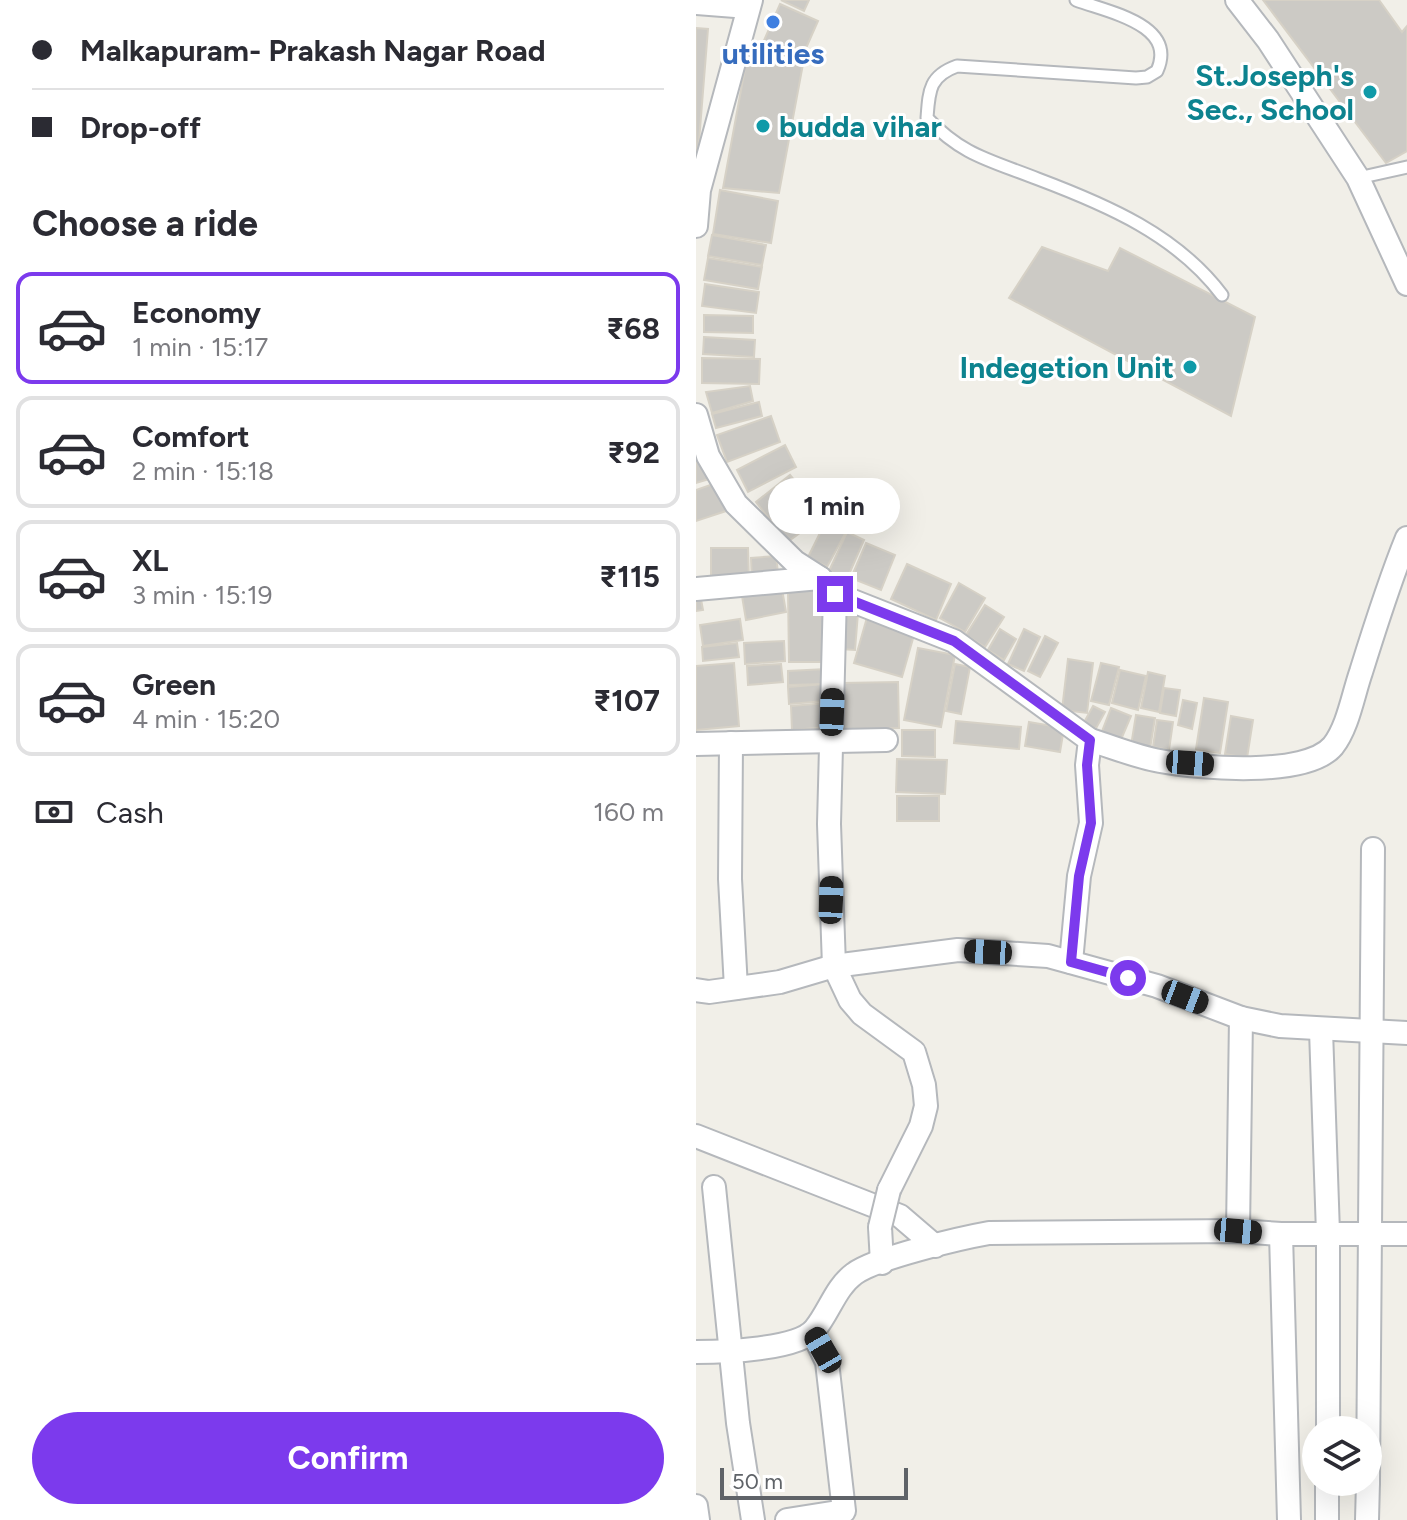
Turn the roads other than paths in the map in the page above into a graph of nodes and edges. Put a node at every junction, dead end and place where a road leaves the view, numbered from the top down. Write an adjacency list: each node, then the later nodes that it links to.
1 (1076, 0): 10 (lane)
2 (1237, 0): 7 (street)
3 (696, 3): 4 (street)
4 (749, 4): 6 (street)
5 (1407, 167): 7 (lane)
6 (699, 178): 8 (street)
7 (1358, 178): 9 (street)
8 (696, 226)
9 (1407, 284)
10 (1222, 295)
11 (696, 415): 13 (street)
12 (1407, 538): 16 (street)
13 (828, 586): 14 (street); 16 (street); 17 (street)
14 (696, 589)
15 (886, 740): 17 (street)
16 (1090, 740): 21 (street)
17 (831, 742): 18 (street); 22 (street)
18 (731, 743): 19 (street); 23 (street)
19 (696, 744)
20 (1373, 849): 27 (street)
21 (1071, 962): 22 (street); 25 (street)
22 (834, 966): 23 (street); 37 (street, bridge)
23 (736, 988): 24 (street)
24 (696, 990)
25 (1241, 1018): 26 (street); 31 (street)
26 (1321, 1030): 27 (street); 32 (street)
27 (1372, 1032): 28 (street); 35 (street)
28 (1407, 1033)
29 (696, 1136): 36 (street)
30 (714, 1187): 40 (street)
31 (1238, 1231): 33 (street); 36 (street)
32 (1328, 1233): 33 (street); 35 (street); 41 (street)
33 (1281, 1234): 50 (street)
34 (1407, 1234): 35 (street)
35 (1372, 1235): 42 (street)
36 (945, 1242): 37 (street)
37 (882, 1263): 38 (street)
38 (813, 1333): 40 (street); 46 (street)
39 (696, 1352): 40 (street)
40 (731, 1352): 48 (street)
41 (1328, 1416)
42 (1369, 1416)
43 (1327, 1496): 51 (street)
44 (1368, 1496): 52 (street)
45 (696, 1506): 47 (street)
46 (844, 1515): 49 (street)
47 (698, 1520)
48 (753, 1520)
49 (790, 1520)
50 (1289, 1520)
51 (1327, 1520)
52 (1367, 1520)

